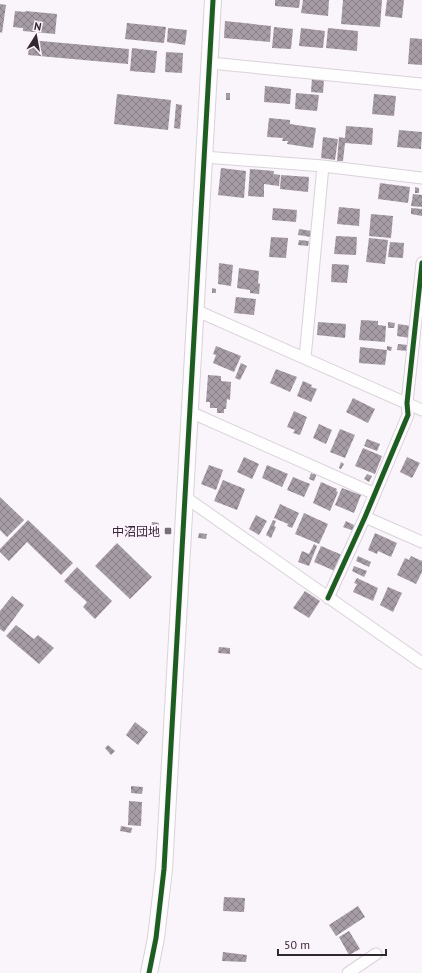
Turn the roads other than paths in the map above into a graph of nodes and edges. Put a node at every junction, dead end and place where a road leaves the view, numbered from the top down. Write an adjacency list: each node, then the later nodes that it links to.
1 (213, 0): 2 (street)
2 (210, 63): 3 (street); 4 (street)
3 (422, 84)
4 (204, 157): 5 (street); 8 (street)
5 (323, 166): 6 (street); 9 (street)
6 (422, 178)
7 (422, 267): 10 (street)
8 (196, 310): 9 (street); 12 (street)
9 (305, 358): 10 (street)
10 (407, 403): 11 (street); 13 (street)
11 (422, 410)
12 (190, 412): 13 (street); 14 (street)
13 (375, 494): 15 (street)
14 (185, 497): 17 (street); 20 (street)
15 (365, 517): 16 (street); 17 (street)
16 (422, 542)
17 (328, 598): 18 (street)
18 (422, 663)
19 (376, 954): 21 (street)
20 (149, 973)
21 (348, 973)

